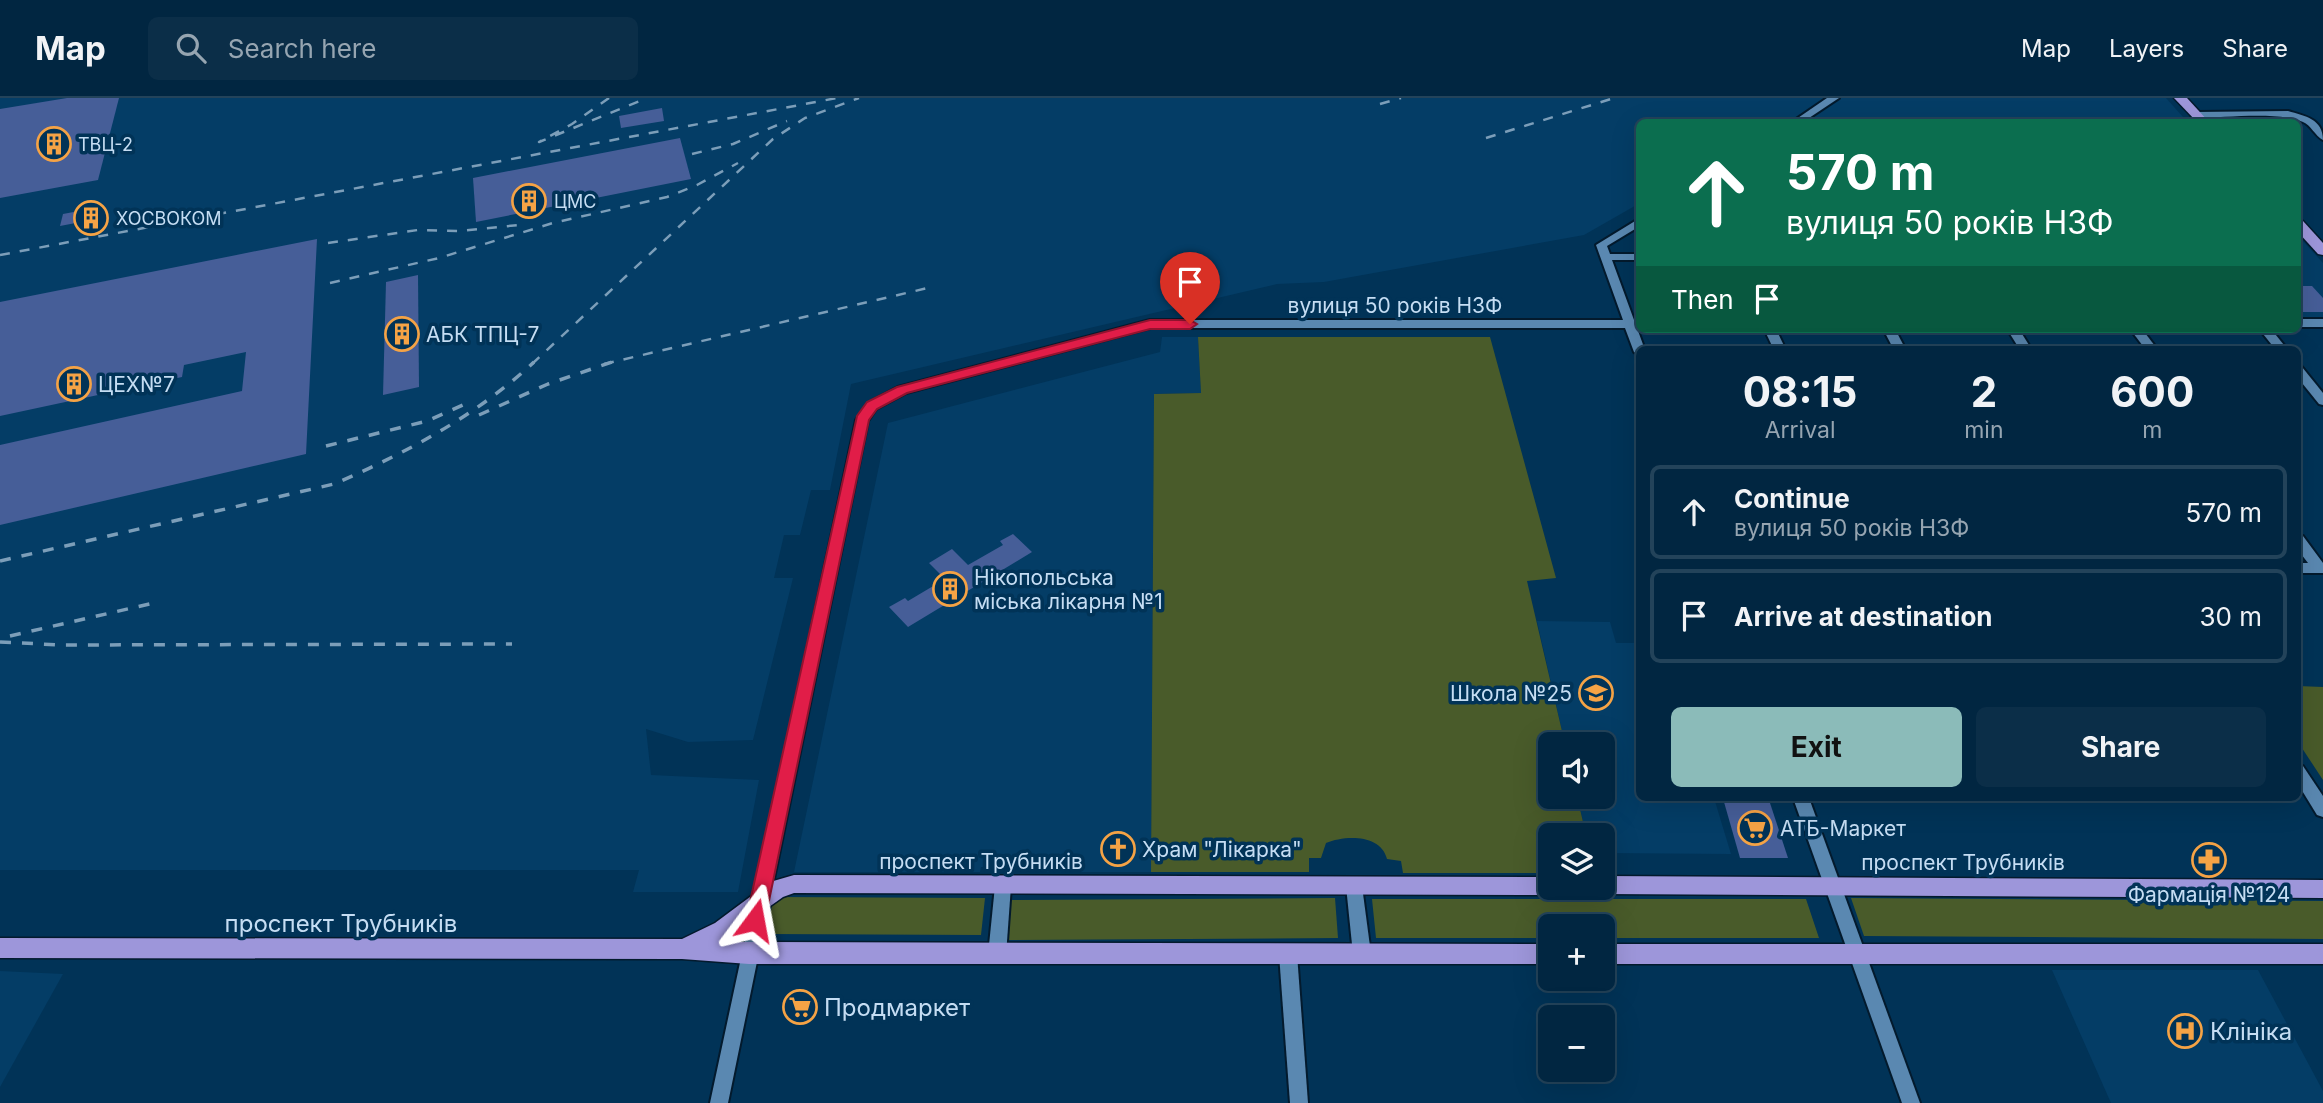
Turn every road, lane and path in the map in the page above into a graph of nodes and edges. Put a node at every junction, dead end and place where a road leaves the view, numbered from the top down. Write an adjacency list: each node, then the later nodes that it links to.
1 (1834, 98): 3 (street)
2 (2180, 98): 4 (main road)
3 (1802, 119)
4 (2199, 119): 5 (street)
5 (2310, 121): 6 (street); 7 (street)
6 (2323, 126)
7 (2323, 137)
8 (1636, 224): 10 (street)
9 (2301, 227): 11 (main road)
10 (1603, 251): 12 (street); 15 (street)
11 (2323, 251)
12 (1636, 256)
13 (2301, 323): 14 (street)
14 (2323, 323)
15 (1635, 324): 30 (street, вулиця 50 років НЗФ)
16 (2301, 374): 17 (street)
17 (2323, 401)
18 (2301, 544): 20 (street)
19 (2301, 568): 20 (street)
20 (2321, 568)
21 (2301, 776): 23 (street)
22 (1802, 801): 28 (street)
23 (2323, 810)
24 (1003, 886): 25 (main road, проспект Трубників); 30 (main road, проспект Трубників); 34 (street)
25 (1354, 886): 26 (main road, проспект Трубників); 36 (street)
26 (1538, 886)
27 (1615, 886): 28 (main road, проспект Трубників)
28 (1832, 886): 29 (main road, проспект Трубників); 39 (street)
29 (2323, 890)
30 (760, 899): 32 (main road, проспект Трубників); 33 (street, вулиця 50 років НЗФ)
31 (0, 948): 32 (main road, проспект Трубників)
32 (682, 949): 33 (main road, проспект Трубників)
33 (749, 954): 34 (main road, проспект Трубників); 41 (street, вулиця 50 років НЗФ)
34 (997, 954): 35 (main road, проспект Трубників)
35 (1288, 954): 36 (main road, проспект Трубників); 42 (street)
36 (1362, 954): 37 (main road, проспект Трубників)
37 (1538, 954)
38 (1615, 954): 39 (main road)
39 (1857, 954): 40 (main road); 43 (street)
40 (2323, 954)
41 (719, 1103)
42 (1299, 1103)
43 (1911, 1103)

